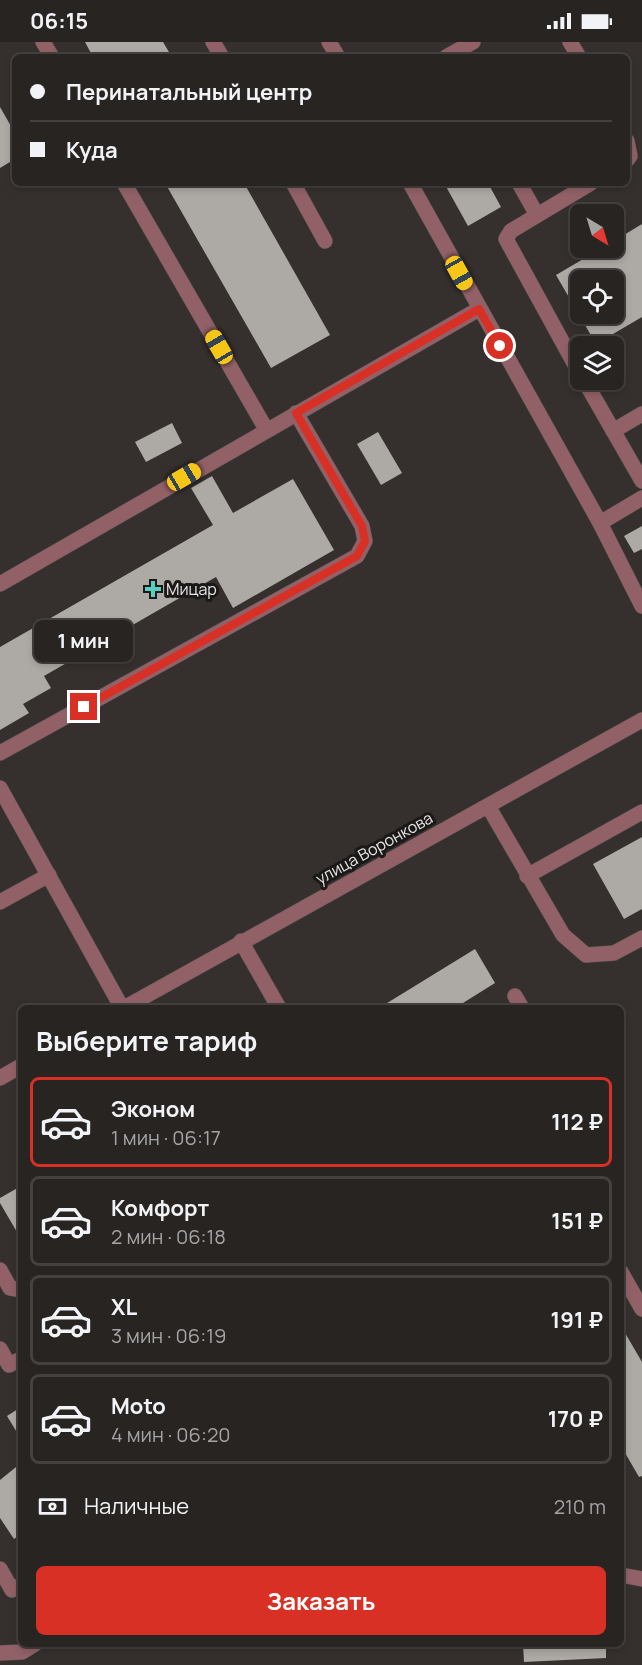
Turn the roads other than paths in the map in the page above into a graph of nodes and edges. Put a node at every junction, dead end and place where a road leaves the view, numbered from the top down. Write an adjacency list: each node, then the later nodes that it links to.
1 (473, 42): 2 (street)
2 (452, 54)
3 (126, 186): 15 (street)
4 (295, 186): 9 (street)
5 (412, 186): 10 (street)
6 (521, 186): 8 (street)
7 (586, 186): 8 (street)
8 (537, 215): 11 (street)
9 (325, 241)
10 (479, 309): 13 (street); 19 (street)
11 (570, 356)
12 (590, 390): 16 (street)
13 (296, 413): 15 (street); 23 (street)
14 (642, 414): 16 (street)
15 (266, 429): 20 (street)
16 (613, 431): 17 (street)
17 (642, 481)
18 (642, 498): 19 (street)
19 (600, 523): 21 (street)
20 (0, 584)
21 (642, 606)
22 (642, 720): 25 (street, улица Воронкова)
23 (0, 753)
24 (0, 788): 27 (street)
25 (488, 806): 28 (street); 31 (street, улица Воронкова)
26 (642, 812): 28 (street)
27 (49, 875): 29 (street); 32 (street)
28 (527, 876): 30 (street)
29 (0, 902)
30 (642, 938)
31 (241, 942): 33 (street, улица Воронкова); 34 (street)
32 (121, 1005)
33 (128, 1005)
34 (277, 1005)
35 (18, 1068): 36 (street)
36 (0, 1078)
37 (0, 1270): 39 (street)
38 (624, 1277): 40 (street)
39 (18, 1289)
40 (642, 1309)
41 (0, 1348): 42 (street)
42 (10, 1365)
43 (0, 1569): 46 (street)
44 (624, 1576): 45 (street)
45 (642, 1579)
46 (18, 1587)
47 (30, 1647): 48 (street)
48 (0, 1653)

